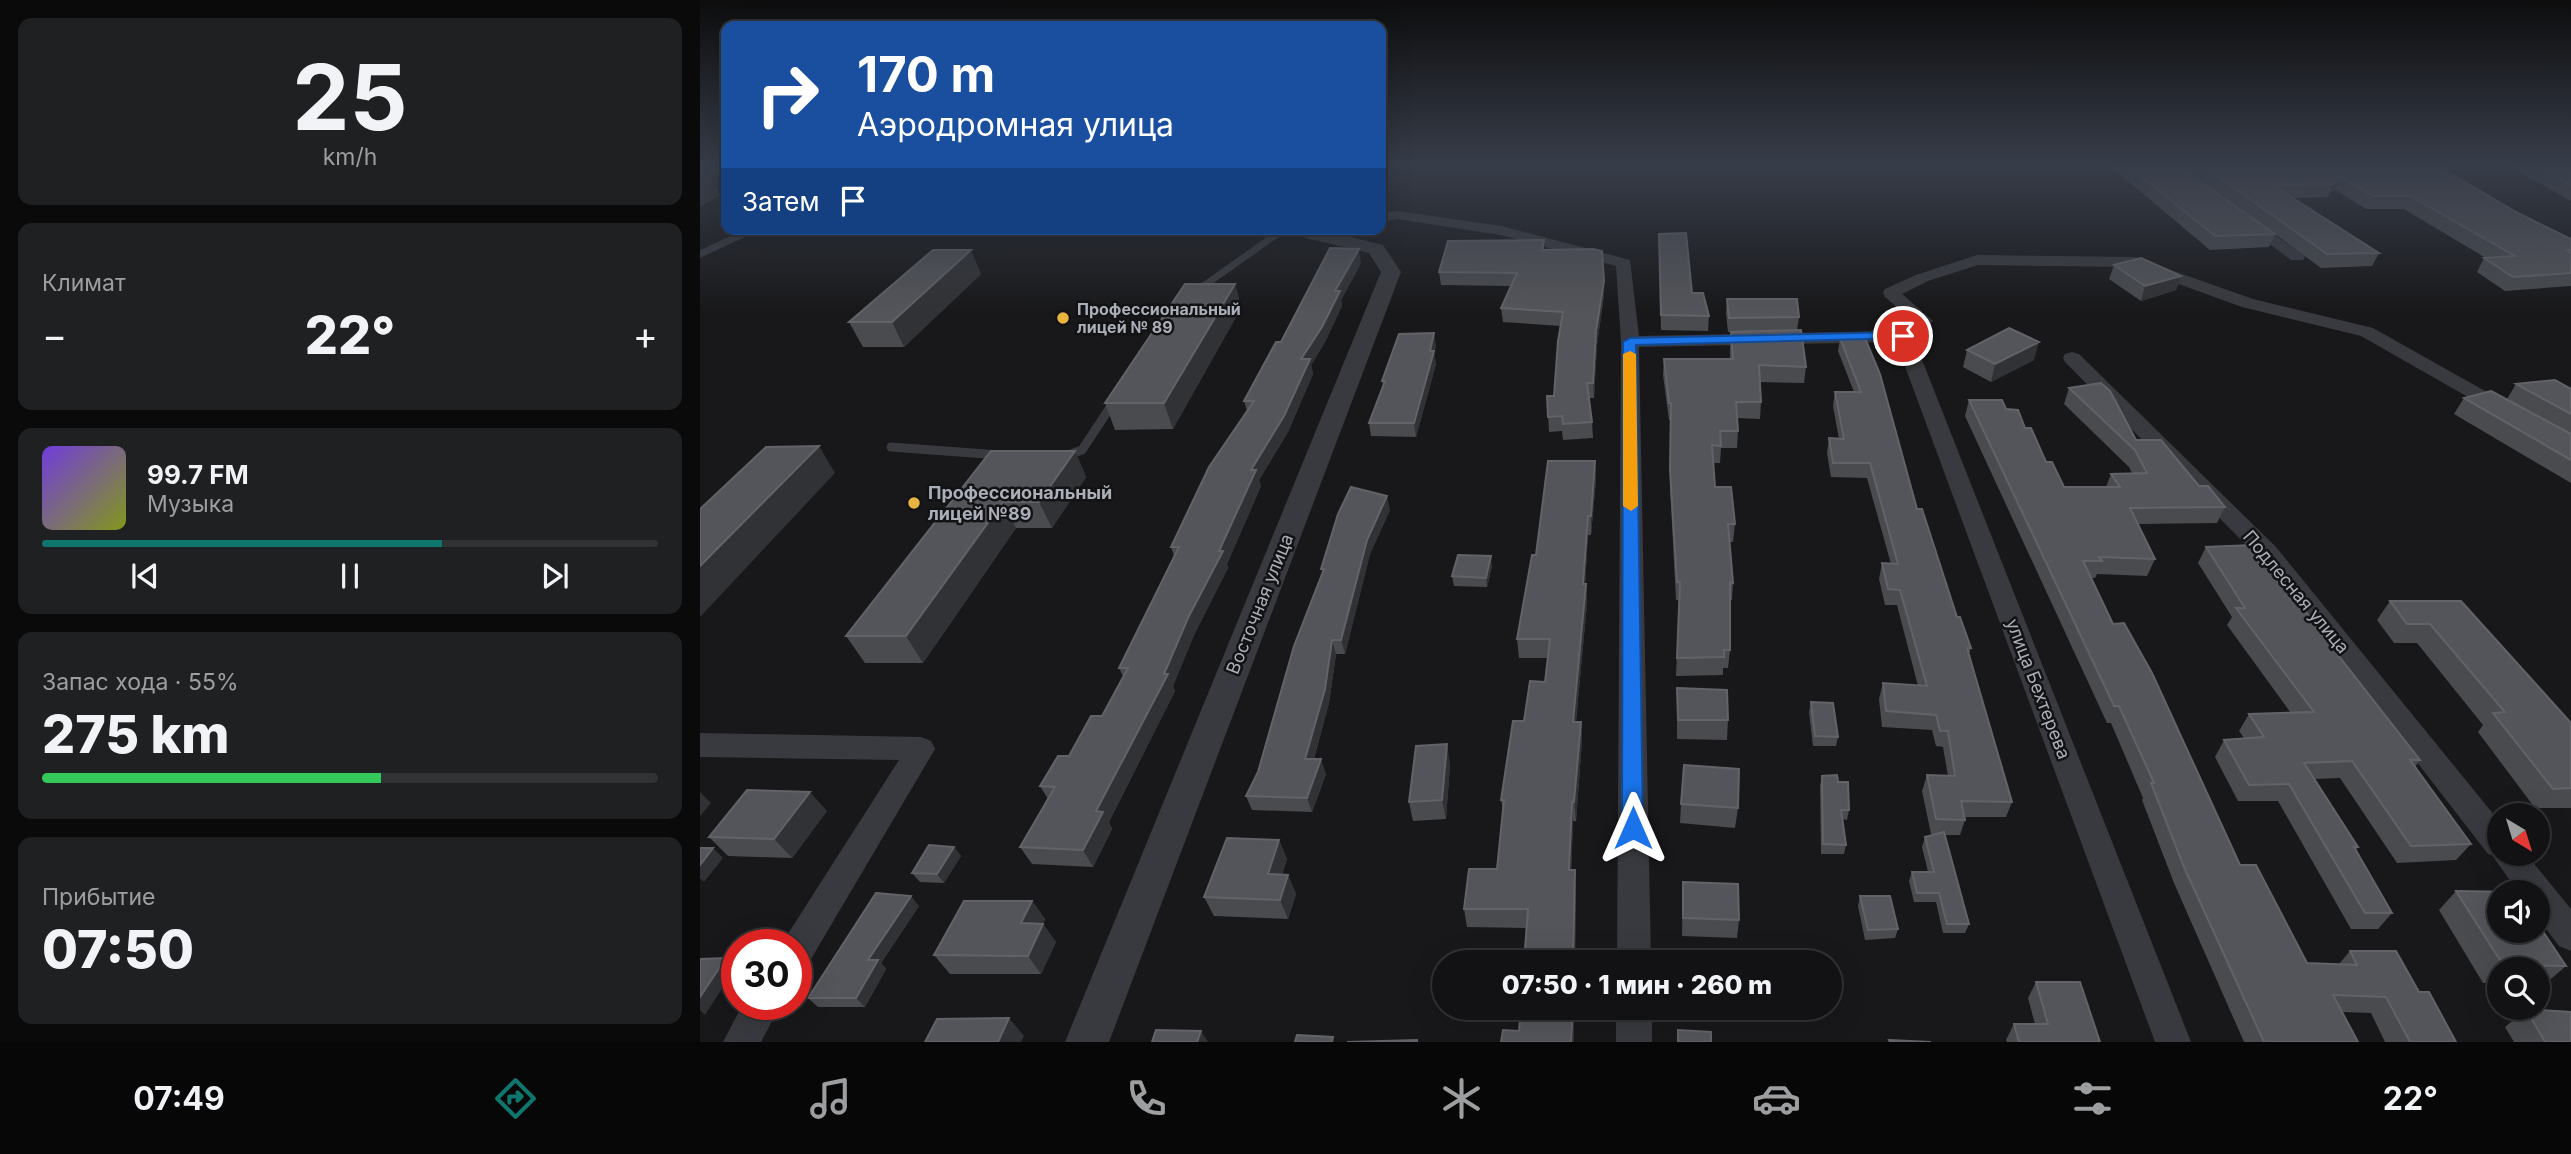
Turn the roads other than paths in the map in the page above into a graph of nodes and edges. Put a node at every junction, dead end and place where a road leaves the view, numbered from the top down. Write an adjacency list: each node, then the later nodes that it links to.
1 (2238, 215): 7 (street)
2 (1386, 217): 8 (street)
3 (741, 235): 6 (lane)
4 (1289, 235): 9 (lane)
5 (1319, 235): 29 (street, Восточная улица)
6 (700, 254)
7 (2297, 257)
8 (1624, 263): 11 (street)
9 (1182, 301)
10 (1903, 336): 11 (street); 14 (street); 31 (street, улица Бехтерева)
11 (1630, 342): 25 (street)
12 (2072, 358): 19 (street, Подлесная улица)
13 (1118, 394): 17 (lane)
14 (2523, 421)
15 (891, 447): 16 (lane)
16 (1007, 455)
17 (1053, 458)
18 (700, 745): 23 (street)
19 (2487, 829)
20 (2516, 866): 21 (street)
21 (2527, 880)
22 (2550, 909): 24 (street)
23 (811, 929)
24 (2571, 935)
25 (1633, 950)
26 (754, 1020): 28 (street)
27 (1634, 1020): 30 (street)
28 (741, 1042)
29 (1087, 1042)
30 (1634, 1042)
31 (2173, 1042)

